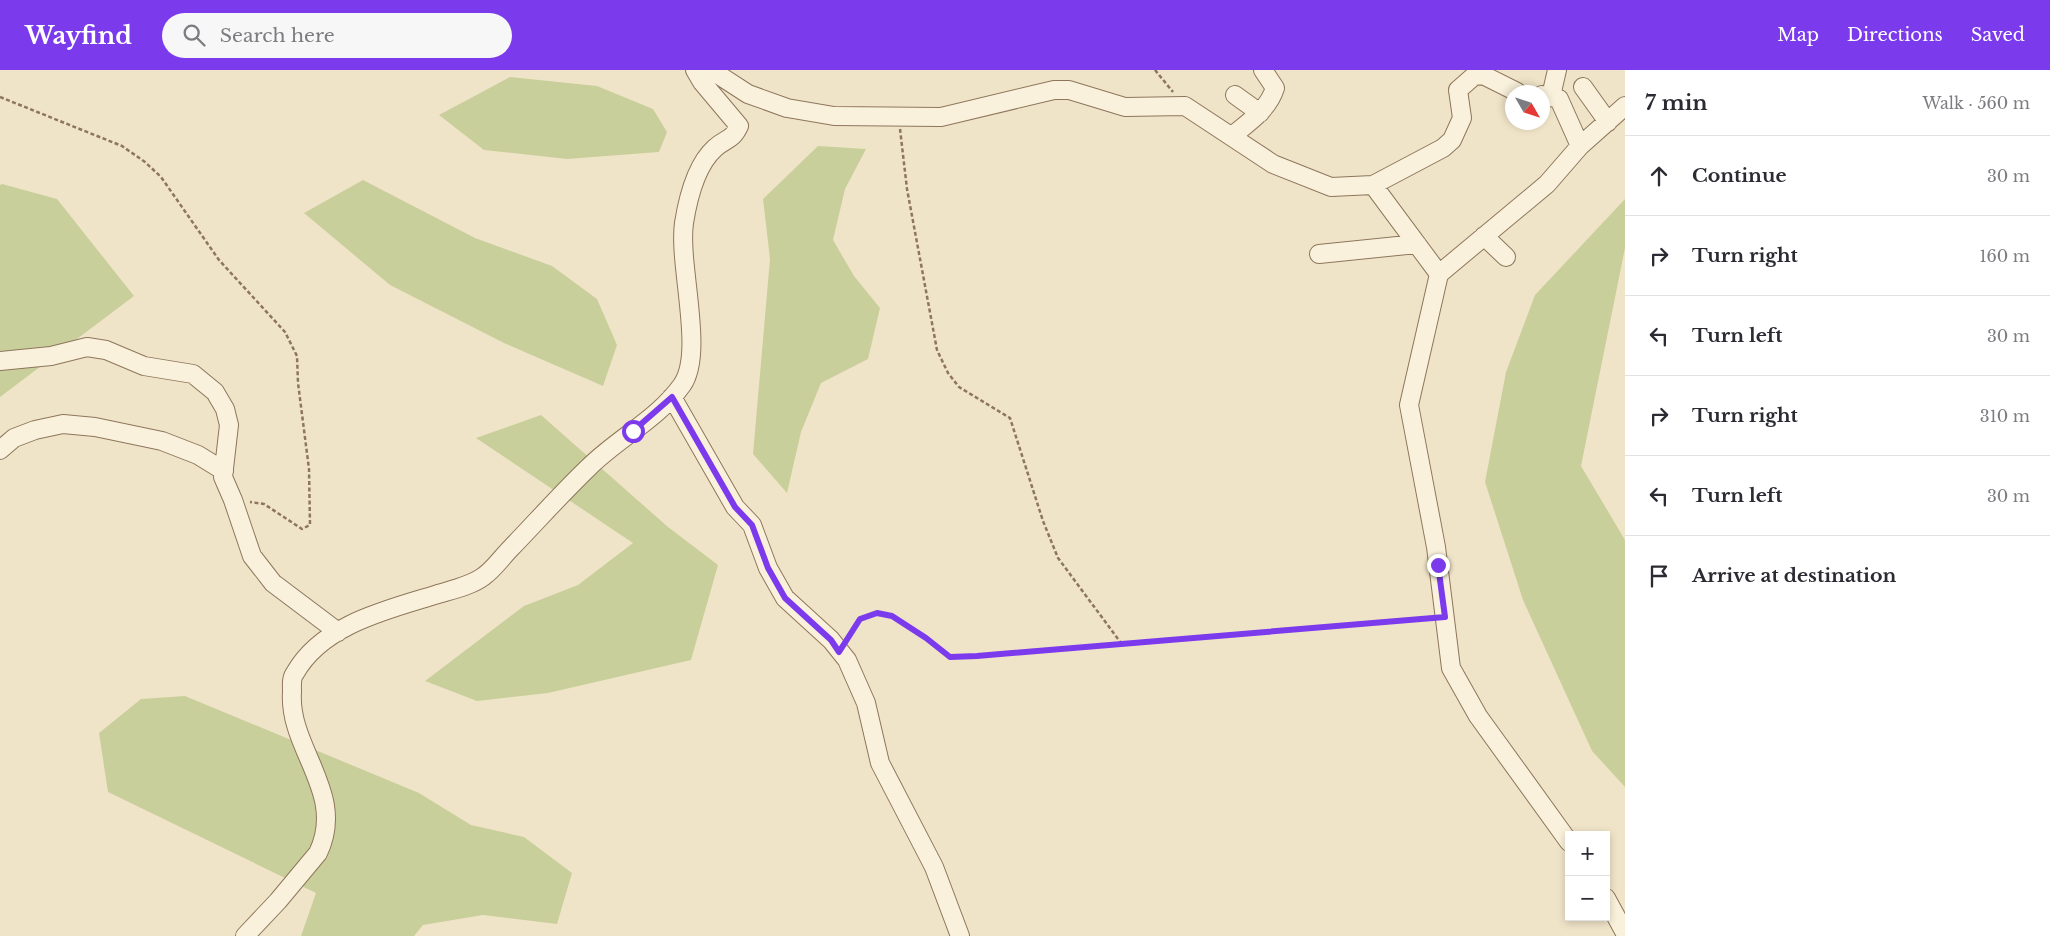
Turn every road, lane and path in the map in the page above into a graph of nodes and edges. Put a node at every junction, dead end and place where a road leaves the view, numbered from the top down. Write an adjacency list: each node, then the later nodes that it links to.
1 (695, 70): 26 (street)
2 (711, 70): 15 (street)
3 (1155, 70): 12 (path)
4 (1263, 70): 14 (street)
5 (1557, 70): 8 (street)
6 (1505, 86): 19 (street)
7 (1583, 87): 16 (street)
8 (1550, 88)
9 (1235, 96): 14 (street)
10 (0, 97): 29 (path)
11 (1550, 97): 18 (street)
12 (1184, 106): 15 (street); 17 (street)
13 (1625, 106): 16 (street)
14 (1260, 113): 17 (street)
15 (898, 116): 32 (path)
16 (1608, 122): 18 (street)
17 (1232, 136): 19 (street)
18 (1580, 146): 20 (street)
19 (1373, 185): 21 (street)
20 (1484, 236): 23 (street); 24 (street)
21 (1417, 244): 22 (street); 24 (street)
22 (1319, 254)
23 (1506, 257)
24 (1439, 274): 30 (street)
25 (0, 361): 28 (street)
26 (672, 397): 31 (street); 33 (street)
27 (0, 450): 28 (street)
28 (224, 471): 29 (street)
29 (233, 500): 31 (street)
30 (1445, 617): 32 (path); 34 (street)
31 (338, 632): 37 (street)
32 (1121, 643): 33 (path)
33 (839, 652): 38 (street)
34 (1565, 836)
35 (1610, 905): 36 (street)
36 (1625, 933)
37 (245, 936)
38 (960, 936)

